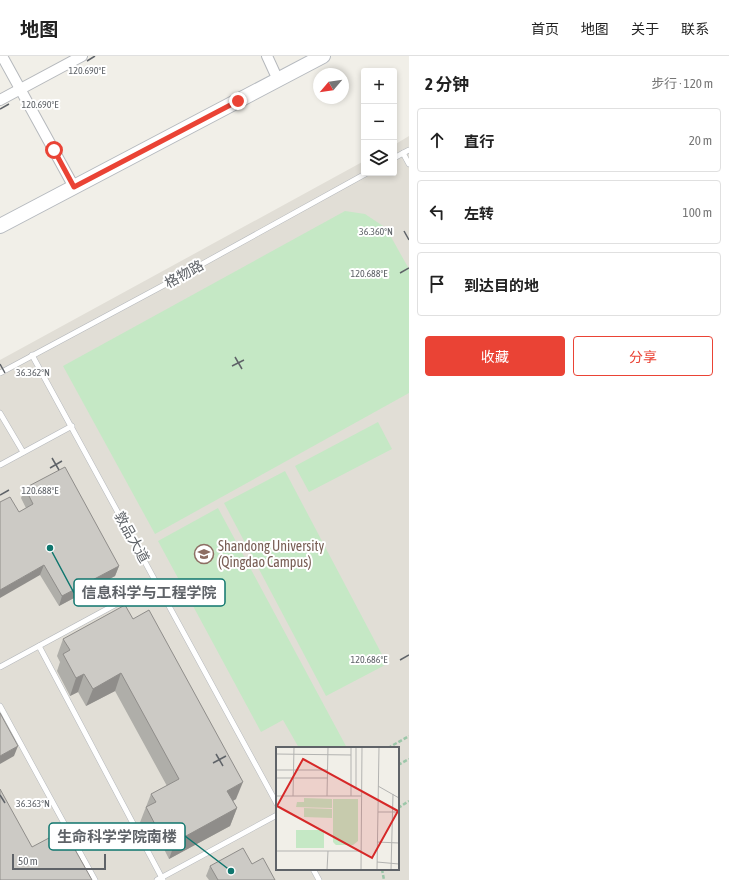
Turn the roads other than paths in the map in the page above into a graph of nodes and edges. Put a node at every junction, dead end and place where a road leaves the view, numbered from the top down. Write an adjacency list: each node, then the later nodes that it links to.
1 (2, 56): 6 (street)
2 (82, 56): 6 (street)
3 (267, 56): 5 (street)
4 (323, 56): 5 (main road)
5 (278, 80): 13 (main road)
6 (20, 89): 7 (street); 13 (street)
7 (0, 100)
8 (409, 150): 9 (lane)
9 (403, 153): 10 (lane); 11 (lane)
10 (397, 156)
11 (409, 164)
12 (362, 176): 15 (lane, 格物路)
13 (74, 187): 14 (main road)
14 (0, 226)
15 (32, 355): 16 (lane, 格物路); 18 (lane, 敦品大道)
16 (0, 373)
17 (1, 417): 19 (lane)
18 (72, 426): 19 (lane); 21 (lane, 敦品大道)
19 (23, 452): 20 (lane)
20 (0, 465)
21 (157, 582): 22 (lane); 25 (lane, 敦品大道)
22 (39, 646): 23 (lane); 28 (lane)
23 (0, 667)
24 (0, 706): 29 (lane)
25 (276, 802)
26 (276, 816): 28 (lane)
27 (313, 870): 30 (lane)
28 (161, 879)
29 (95, 880)
30 (318, 880)

